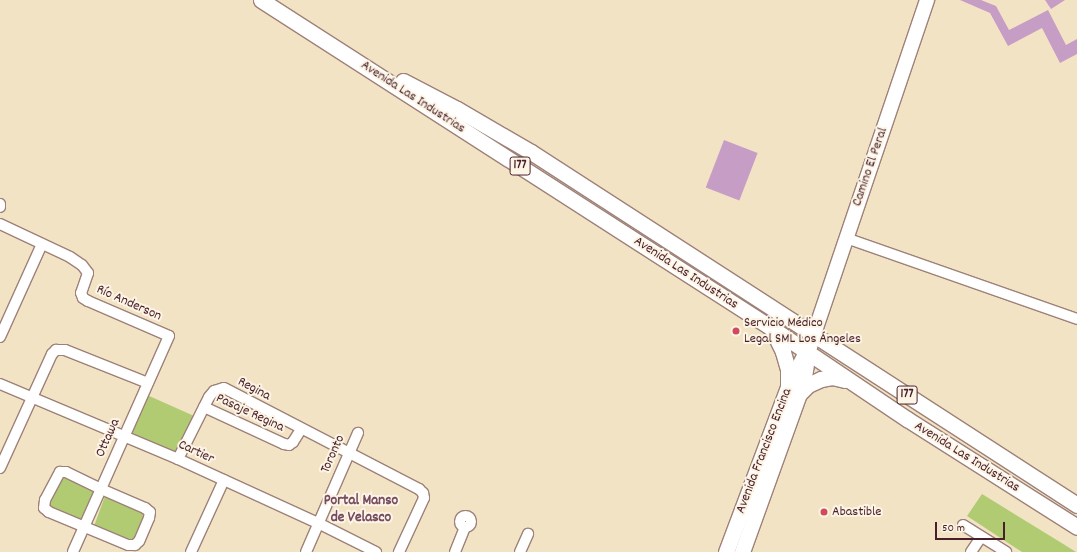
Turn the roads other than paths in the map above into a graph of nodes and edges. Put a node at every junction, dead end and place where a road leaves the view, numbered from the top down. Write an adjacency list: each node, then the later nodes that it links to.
1 (261, 0): 3 (main road, Avenida Las Industrias / 177)
2 (927, 0): 5 (street, Camino El Peral)
3 (334, 46): 8 (main road, Avenida Las Industrias / 177); 9 (main road, Avenida Las Industrias / 177)
4 (0, 224): 6 (street)
5 (846, 238): 7 (street); 9 (street, Camino El Peral)
6 (42, 244): 10 (street, Río Anderson); 11 (street)
7 (1077, 320)
8 (770, 326): 12 (main road, Avenida Las Industrias / 177); 16 (main road)
9 (814, 334): 12 (main road, Avenida Francisco Encina); 27 (main road, Avenida Las Industrias / 177)
10 (169, 336): 14 (street, Ottawa)
11 (0, 337)
12 (807, 352): 13 (main road, Avenida Las Industrias / 177); 16 (main road, Avenida Francisco Encina)
13 (850, 382): 16 (main road); 31 (main road, Avenida Las Industrias / 177)
14 (148, 383): 17 (street); 21 (street, Ottawa)
15 (0, 384): 17 (street, Cartier)
16 (793, 391): 35 (main road, Avenida Francisco Encina)
17 (32, 397): 21 (street, Cartier); 24 (street)
18 (204, 407): 19 (street, Pasaje Regina); 19 (street, Regina); 23 (street, Regina)
19 (301, 429): 22 (street, Regina)
20 (358, 433): 22 (street, Toronto)
21 (125, 435): 23 (street, Cartier); 26 (street, Ottawa)
22 (349, 454): 28 (street, Toronto); 40 (street, Regina)
23 (178, 459): 25 (street, Cartier)
24 (0, 468)
25 (224, 480): 28 (street, Cartier); 37 (street)
26 (101, 489): 32 (street, Ottawa); 32 (street); 32 (street)
27 (1077, 505)
28 (318, 523): 38 (street, Toronto); 39 (street, Cartier)
29 (963, 525): 34 (street)
30 (465, 527): 41 (street)
31 (1077, 527)
32 (84, 528): 36 (street, Ottawa)
33 (528, 534): 42 (street)
34 (981, 537): 43 (street); 44 (street)
35 (735, 550)
36 (73, 552)
37 (191, 552)
38 (306, 552)
39 (376, 552)
40 (399, 552)
41 (455, 552)
42 (520, 552)
43 (971, 552)
44 (1006, 552)

